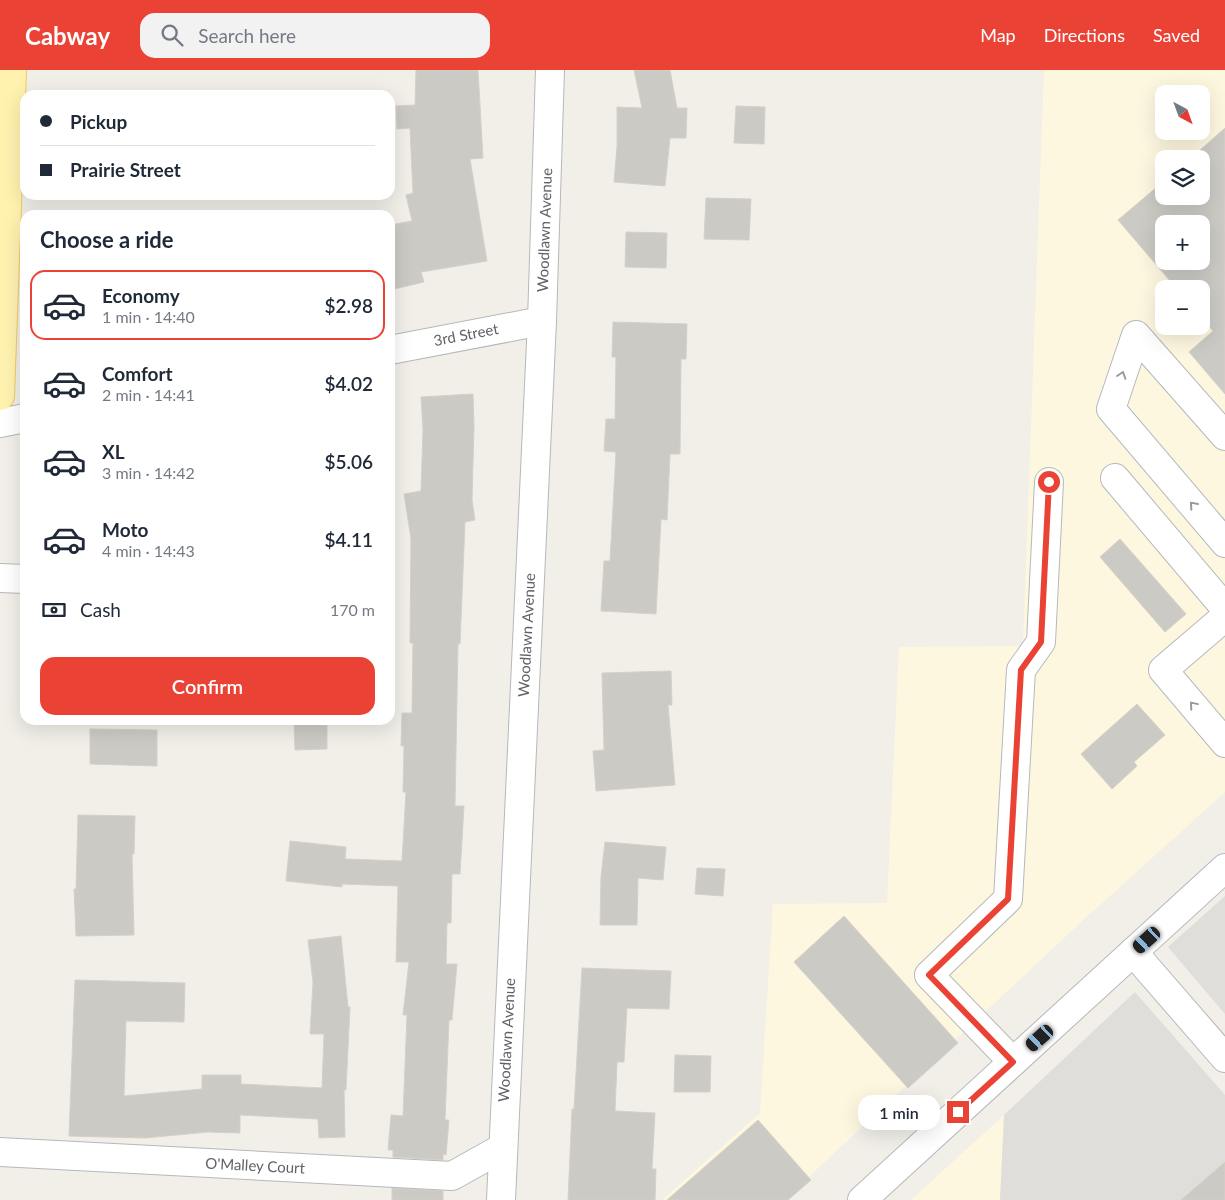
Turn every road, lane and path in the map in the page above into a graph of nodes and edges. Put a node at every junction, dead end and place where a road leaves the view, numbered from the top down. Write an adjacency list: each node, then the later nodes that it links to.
1 (12, 70): 5 (main road)
2 (550, 70): 3 (street, Woodlawn Avenue)
3 (542, 321): 4 (street, 3rd Street); 21 (street, Woodlawn Avenue)
4 (395, 349)
5 (0, 396)
6 (20, 419): 7 (street)
7 (0, 423)
8 (1225, 436): 11 (street, one-way to 8)
9 (1115, 478): 14 (street)
10 (1049, 482): 20 (street)
11 (1225, 542)
12 (0, 578): 13 (street)
13 (20, 579)
14 (1225, 608)
15 (1225, 617): 16 (street, one-way to 15)
16 (1225, 743)
17 (1225, 868): 18 (street)
18 (1134, 952): 19 (street); 20 (street)
19 (1225, 1058)
20 (1013, 1062): 24 (street)
21 (502, 1148): 22 (street, O'Malley Court); 23 (street, Woodlawn Avenue)
22 (0, 1152)
23 (501, 1200)
24 (862, 1200)

